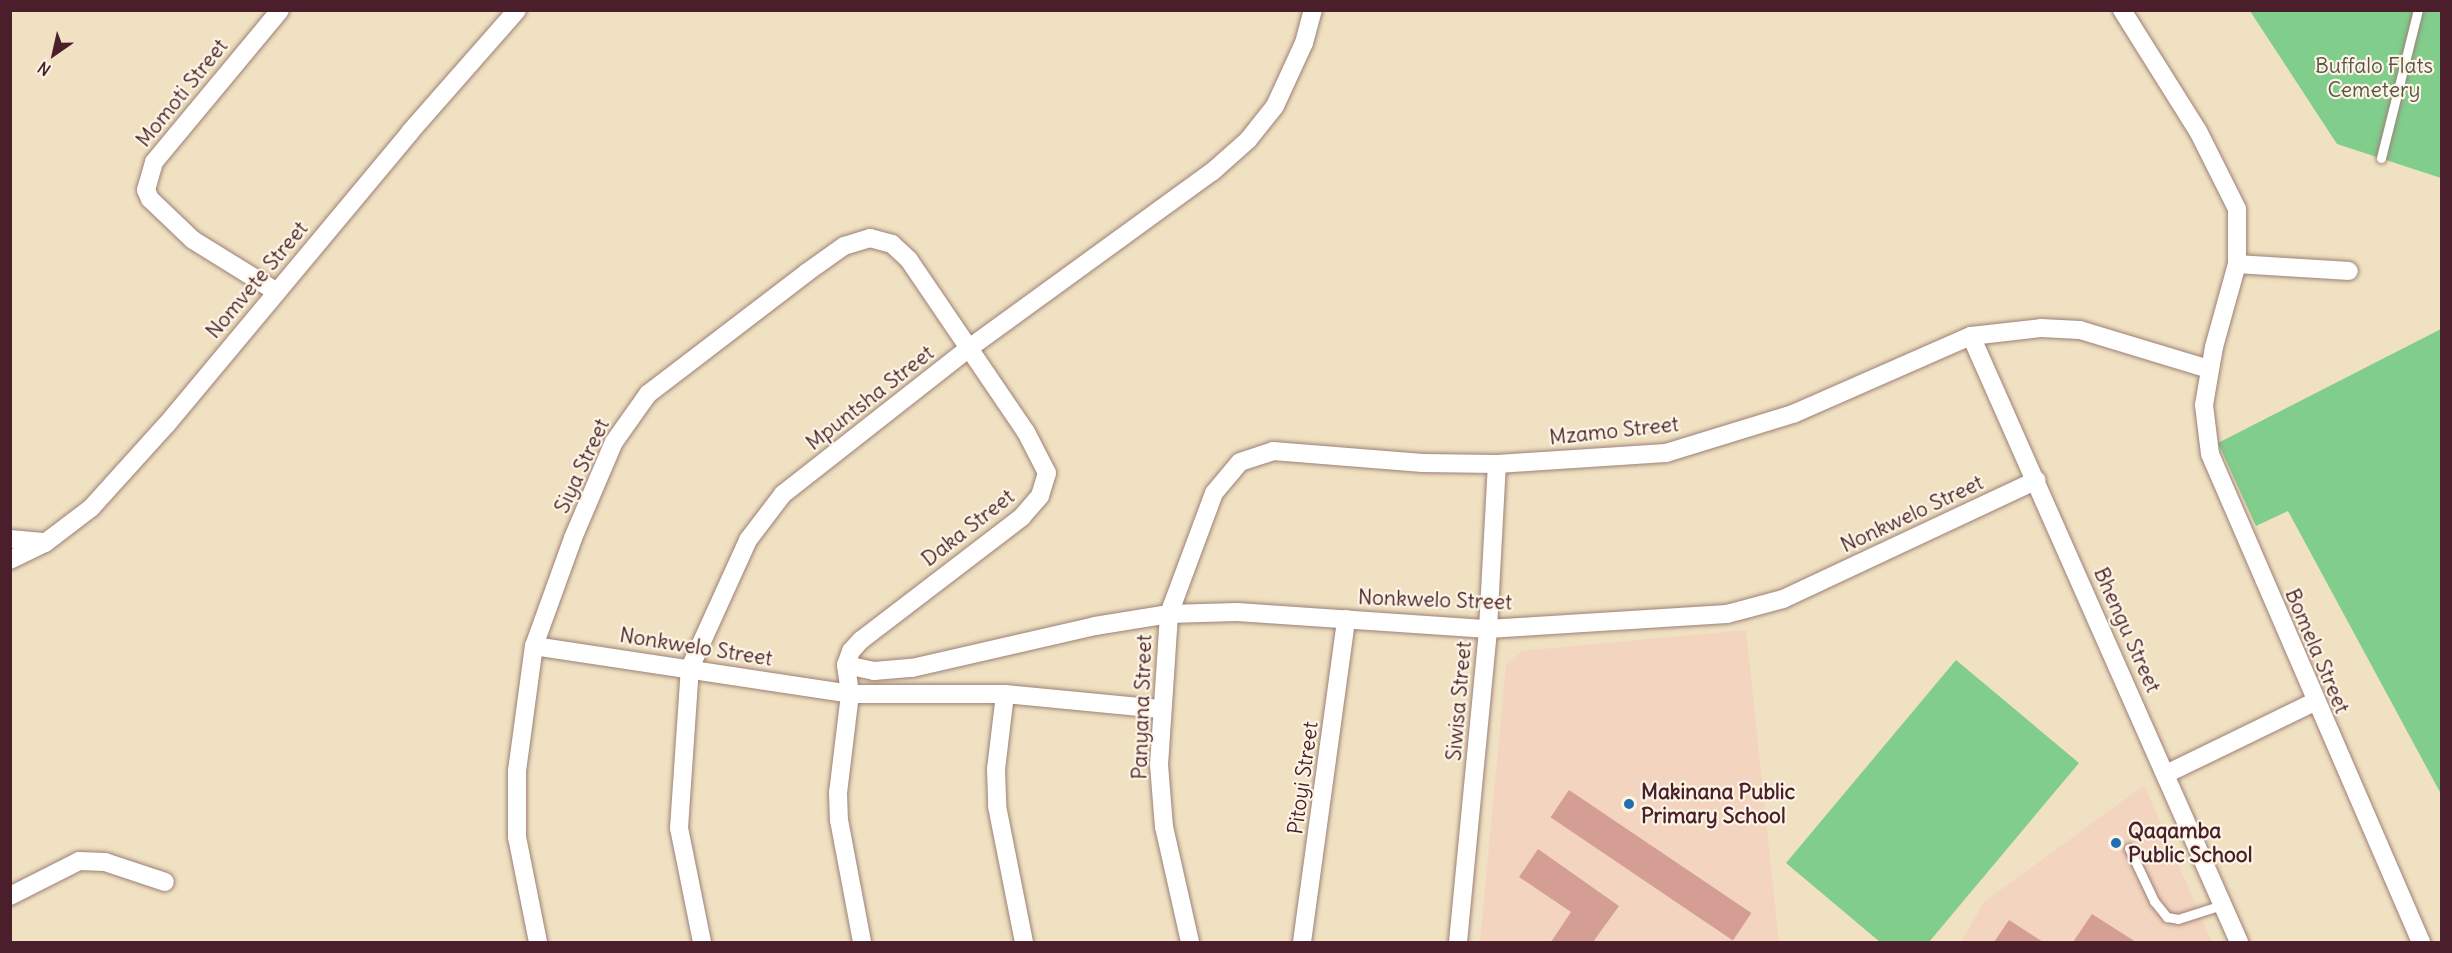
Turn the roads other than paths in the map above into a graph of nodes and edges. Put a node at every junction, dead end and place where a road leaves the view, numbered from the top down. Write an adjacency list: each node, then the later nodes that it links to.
1 (280, 10): 9 (street, Momoti Street)
2 (517, 10): 9 (street, Nomvete Street)
3 (1313, 10): 11 (street, Mpuntsha Street)
4 (2122, 10): 7 (street, Bomela Street)
5 (2418, 10): 6 (lane)
6 (2381, 158)
7 (2237, 264): 8 (street); 12 (street, Bomela Street)
8 (2349, 271)
9 (277, 292): 16 (street, Nomvete Street)
10 (1971, 336): 12 (street, Mzamo Street); 13 (street, Mzamo Street); 14 (street, Bhengu Street)
11 (968, 350): 21 (street, Siya Street); 22 (street, Daka Street); 23 (street, Mpuntsha Street)
12 (2209, 369): 26 (street, Bomela Street)
13 (1497, 464): 18 (street, Mzamo Street); 20 (street, Siwisa Street)
14 (2037, 480): 20 (street, Nonkwelo Street); 28 (street, Bhengu Street)
15 (10, 539): 16 (street)
16 (45, 543): 17 (street, Nomvete Street)
17 (10, 560)
18 (1169, 614): 19 (street, Nonkwelo Street); 22 (street, Nonkwelo Street); 27 (street, Panyana Street)
19 (1346, 620): 20 (street, Nonkwelo Street); 38 (street, Pitoyi Street)
20 (1488, 629): 39 (street, Siwisa Street)
21 (534, 646): 23 (street, Nonkwelo Street); 33 (street, Siya Street)
22 (846, 665): 24 (street)
23 (690, 668): 24 (street, Nonkwelo Street); 34 (street, Mpuntsha Street)
24 (850, 694): 25 (street, Nonkwelo Street); 35 (street)
25 (1005, 694): 27 (street, Nonkwelo Street); 36 (street)
26 (2314, 702): 28 (street); 41 (street, Bomela Street)
27 (1160, 709): 37 (street, Panyana Street)
28 (2166, 774): 32 (street, Bhengu Street)
29 (2128, 848): 32 (lane)
30 (165, 882): 31 (street)
31 (10, 896)
32 (2222, 904): 40 (street, Bhengu Street)
33 (538, 942)
34 (702, 942)
35 (862, 942)
36 (1024, 942)
37 (1190, 942)
38 (1302, 942)
39 (1458, 942)
40 (2239, 942)
41 (2421, 942)

